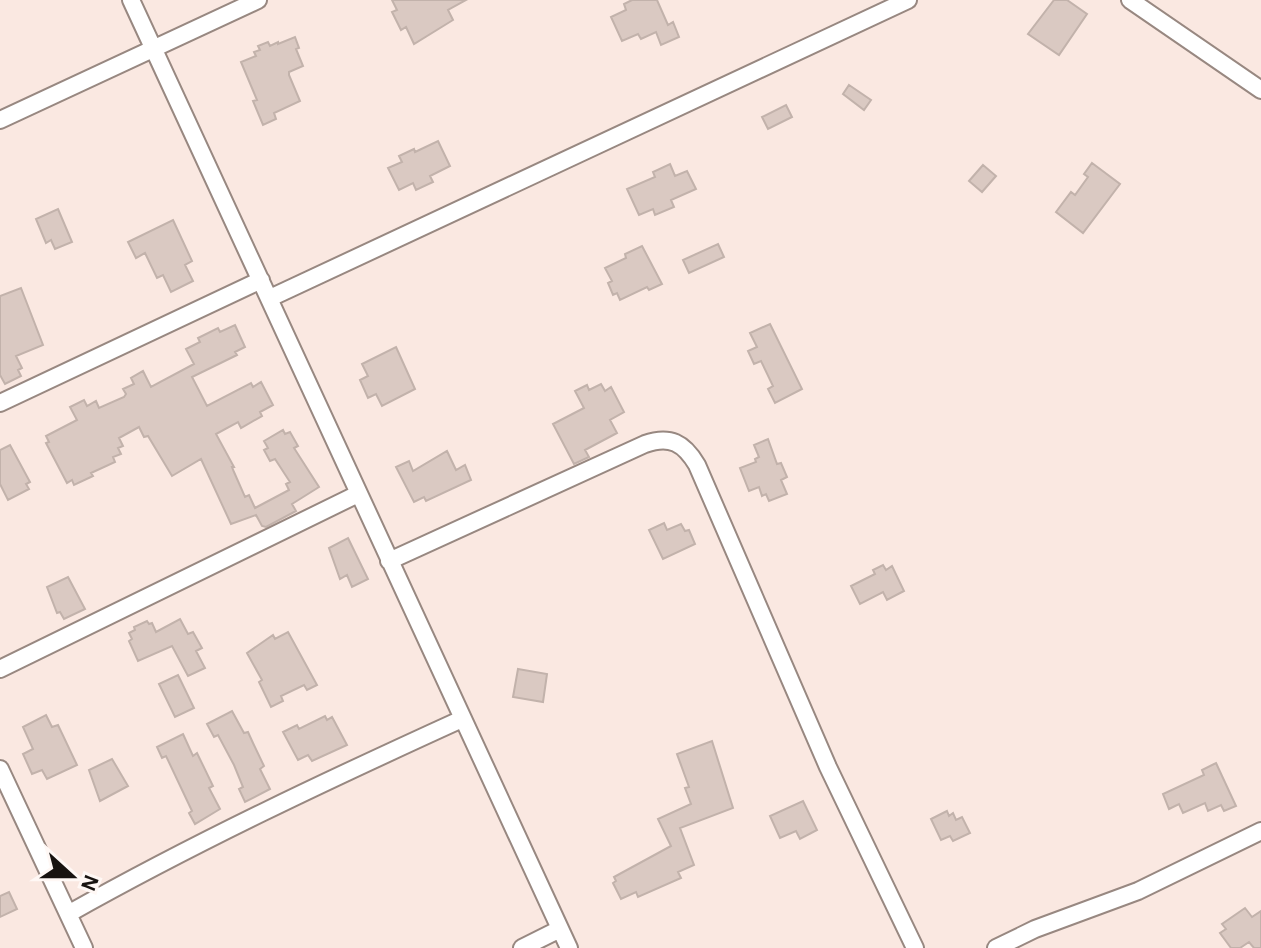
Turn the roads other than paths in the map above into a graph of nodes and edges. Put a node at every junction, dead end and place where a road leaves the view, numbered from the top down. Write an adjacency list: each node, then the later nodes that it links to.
1 (131, 0): 5 (street)
2 (258, 0): 5 (street)
3 (908, 0): 9 (street)
4 (1130, 0): 6 (street)
5 (154, 47): 7 (street); 8 (street)
6 (1261, 90)
7 (0, 120)
8 (261, 280): 9 (street); 10 (street)
9 (270, 298): 11 (street)
10 (0, 403)
11 (358, 494): 12 (street); 13 (street)
12 (389, 561): 14 (street); 22 (street)
13 (0, 669)
14 (462, 719): 17 (street); 18 (street)
15 (0, 769): 17 (street)
16 (1261, 831): 23 (street)
17 (68, 914): 19 (street)
18 (560, 929): 20 (street); 21 (street)
19 (84, 948)
20 (522, 948)
21 (569, 948)
22 (915, 948)
23 (996, 948)

